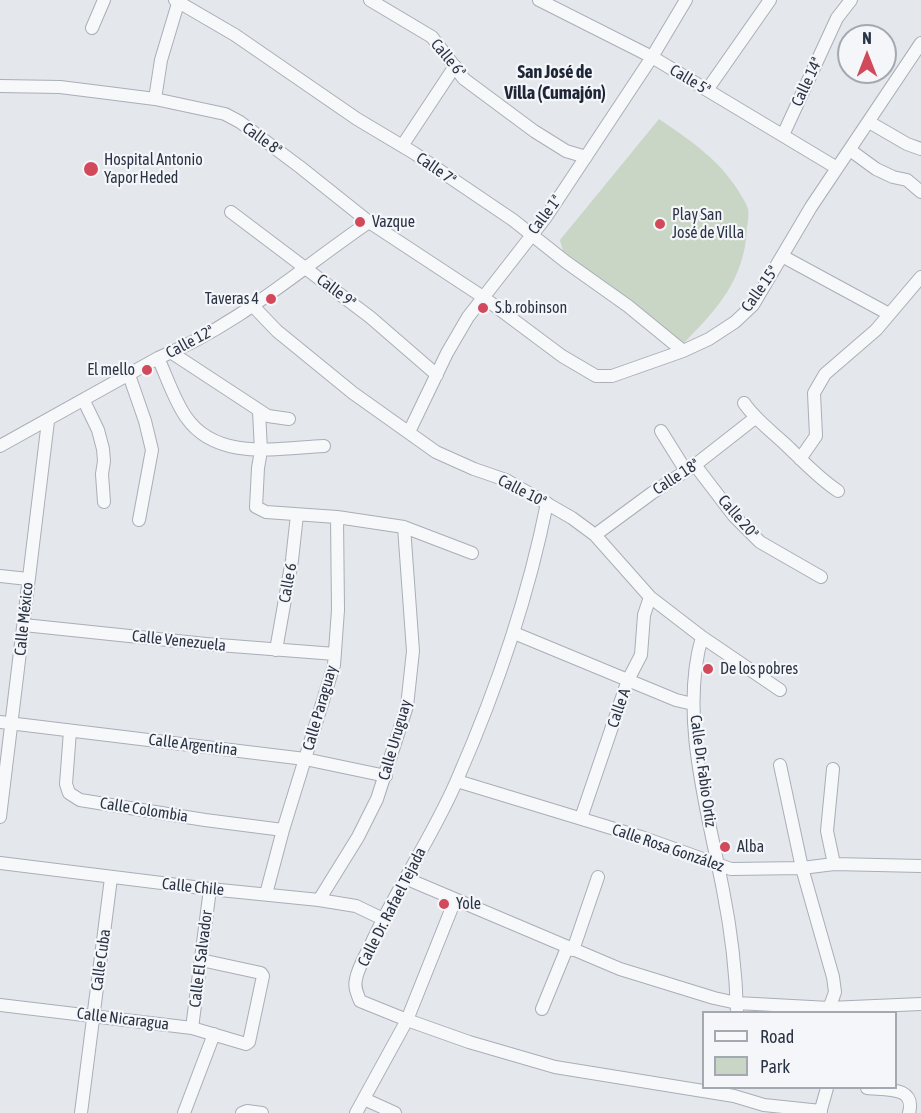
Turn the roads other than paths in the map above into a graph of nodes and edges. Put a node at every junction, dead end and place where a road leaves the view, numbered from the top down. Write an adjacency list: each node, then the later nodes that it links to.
1 (104, 0): 8 (street)
2 (369, 0): 11 (street, Calle 6ª)
3 (539, 0): 10 (street, Calle 5ª)
4 (686, 0): 10 (street, Calle 1ª)
5 (770, 0): 13 (street)
6 (850, 0): 16 (street, Calle 14ª)
7 (177, 1): 14 (street); 17 (street, Calle 7ª)
8 (92, 28)
9 (921, 44): 15 (street, Calle 15ª)
10 (652, 57): 13 (street, Calle 5ª); 20 (street, Calle 1ª)
11 (455, 66): 17 (street); 20 (street, Calle 6ª)
12 (0, 86): 14 (street, Calle 8ª)
13 (707, 90): 16 (street, Calle 5ª)
14 (155, 99): 24 (street, Calle 8ª)
15 (869, 122): 18 (street); 19 (street, Calle 15ª)
16 (783, 135): 21 (street, Calle 5ª)
17 (402, 146): 25 (street, Calle 7ª)
18 (921, 149)
19 (849, 150): 21 (street, Calle 15ª); 22 (street)
20 (586, 157): 25 (street, Calle 1ª)
21 (837, 168): 26 (street, Calle 15ª)
22 (921, 192)
23 (231, 212): 27 (street, Calle 9ª)
24 (369, 222): 27 (street, Calle 12ª); 29 (street, Calle 8ª)
25 (531, 235): 29 (street, Calle 1ª); 32 (street, Calle 7ª)
26 (782, 256): 31 (street); 32 (street, Calle 15ª)
27 (307, 269): 30 (street, Calle 12ª); 36 (street, Calle 9ª)
28 (921, 277): 31 (street)
29 (483, 297): 32 (street, Calle 15ª); 36 (street, Calle 1ª)
30 (254, 306): 33 (street, Calle 12ª); 44 (street, Calle 10ª)
31 (889, 314): 48 (street)
32 (683, 351)
33 (172, 353): 34 (street, Calle 12ª); 39 (street)
34 (158, 358): 35 (street, Calle 12ª); 47 (street)
35 (129, 375): 37 (street, Calle 12ª); 55 (street)
36 (437, 375): 44 (street, Calle 1ª)
37 (84, 401): 42 (street, Calle 12ª); 51 (street)
38 (744, 403): 40 (street)
39 (260, 411): 41 (street); 47 (street)
40 (754, 418): 48 (street); 49 (street, Calle 18ª)
41 (289, 419)
42 (48, 421): 45 (street, Calle 12ª); 61 (street, Calle México)
43 (661, 431): 49 (street, Calle 20ª)
44 (409, 432): 52 (street, Calle 10ª)
45 (0, 446)
46 (324, 446): 47 (street)
47 (261, 451): 53 (street)
48 (800, 459): 50 (street)
49 (691, 468): 57 (street, Calle 18ª); 60 (street, Calle 20ª)
50 (838, 491)
51 (104, 502)
52 (547, 503): 57 (street, Calle 10ª); 64 (street, Calle Dr. Rafael Tejada)
53 (297, 515): 54 (street); 66 (street, Calle 6)
54 (337, 517): 56 (street); 67 (street, Calle Paraguay)
55 (139, 520)
56 (404, 527): 58 (street); 76 (street, Calle Uruguay)
57 (595, 535): 62 (street, Calle 10ª)
58 (472, 553)
59 (0, 576): 61 (street)
60 (821, 577)
61 (28, 579): 63 (street, Calle México)
62 (650, 597): 65 (street, Calle 10ª); 68 (street, Calle A)
63 (24, 625): 66 (street, Calle Venezuela); 71 (street, Calle México)
64 (514, 633): 68 (street); 77 (street, Calle Dr. Rafael Tejada)
65 (702, 638): 69 (street, Calle 10ª); 70 (street, Calle Dr. Fabio Ortiz)
66 (276, 650): 67 (street, Calle Venezuela)
67 (335, 654): 73 (street, Calle Paraguay)
68 (628, 680): 70 (street); 79 (street, Calle A)
69 (780, 690)
70 (693, 704): 84 (street, Calle Dr. Fabio Ortiz)
71 (6, 723): 72 (street, Calle Argentina); 78 (street, Calle México)
72 (70, 731): 73 (street, Calle Argentina); 80 (street, Calle Colombia)
73 (305, 759): 76 (street, Calle Argentina); 80 (street, Calle Paraguay)
74 (780, 765): 85 (street)
75 (833, 769): 82 (street)
76 (386, 776): 91 (street, Calle Uruguay)
77 (457, 781): 79 (street, Calle Rosa González); 88 (street, Calle Dr. Rafael Tejada)
78 (0, 817)
79 (581, 818): 84 (street, Calle Rosa González)
80 (283, 830): 90 (street, Calle Paraguay)
81 (0, 862): 87 (street, Calle Chile)
82 (834, 864): 83 (street, Calle Rosa González); 85 (street, Calle Rosa González)
83 (921, 866)
84 (719, 867): 85 (street, Calle Rosa González); 98 (street, Calle Dr. Fabio Ortiz)
85 (802, 868): 100 (street)
86 (598, 877): 94 (street)
87 (111, 878): 89 (street, Calle Chile); 101 (street, Calle Cuba)
88 (405, 878): 92 (street); 93 (street, Calle Dr. Rafael Tejada)
89 (210, 889): 90 (street, Calle Chile); 95 (street, Calle El Salvador)
90 (266, 894): 91 (street, Calle Chile)
91 (319, 900): 93 (street, Calle Chile)
92 (455, 900): 94 (street); 102 (street)
93 (383, 918): 102 (street, Calle Dr. Rafael Tejada)
94 (570, 949): 98 (street); 99 (street)
95 (201, 960): 103 (street, Calle El Salvador); 104 (street, Calle Nicaragua)
96 (921, 1004): 100 (street)
97 (0, 1005): 101 (street, Calle Nicaragua)
98 (737, 1008): 100 (street)
99 (542, 1009)
100 (828, 1010)
101 (93, 1015): 103 (street, Calle Nicaragua); 112 (street, Calle Cuba)
102 (407, 1020): 105 (street, Calle Dr. Rafael Tejada); 110 (street)
103 (192, 1028): 104 (street, Calle Nicaragua)
104 (214, 1034): 113 (street)
105 (702, 1088)
106 (713, 1089): 109 (street, Calle Dr. Rafael Tejada)
107 (826, 1089): 111 (street)
108 (876, 1089): 118 (street)
109 (734, 1092): 111 (street, Calle Dr. Rafael Tejada)
110 (364, 1099): 116 (street); 117 (street)
111 (820, 1112)
112 (81, 1113)
113 (184, 1113)
114 (242, 1113): 115 (street)
115 (262, 1113)
116 (356, 1113)
117 (395, 1113)
118 (909, 1113)

